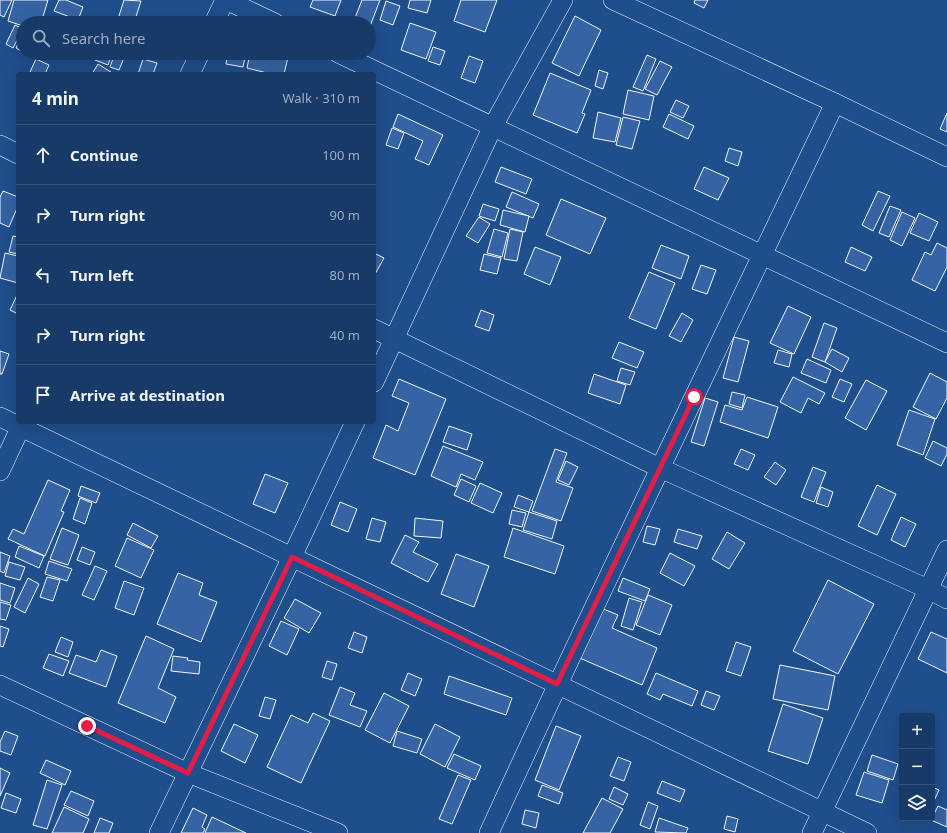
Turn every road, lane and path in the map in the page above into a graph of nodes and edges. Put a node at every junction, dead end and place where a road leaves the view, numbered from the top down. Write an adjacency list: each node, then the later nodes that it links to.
1 (226, 0): 4 (street); 5 (street)
2 (563, 0): 10 (street)
3 (613, 0): 9 (street)
4 (218, 16)
5 (260, 16)
6 (197, 60): 8 (street)
7 (353, 60): 10 (street)
8 (191, 72)
9 (836, 103): 13 (street); 14 (street)
10 (493, 126): 14 (street); 16 (street)
11 (0, 145): 12 (street)
12 (16, 153)
13 (947, 157)
14 (762, 255): 17 (street); 23 (street)
15 (376, 330): 16 (street)
16 (394, 339): 18 (street); 23 (street)
17 (947, 343)
18 (376, 378)
19 (0, 417): 20 (street)
20 (16, 422)
21 (22, 424): 24 (street); 26 (street)
22 (354, 424): 26 (street)
23 (660, 468): 27 (street); 29 (street)
24 (0, 471)
25 (947, 550): 27 (street)
26 (292, 557): 29 (street); 31 (street)
27 (928, 589): 28 (street); 32 (street)
28 (947, 600)
29 (557, 684): 32 (street); 35 (street)
30 (0, 685): 31 (street)
31 (188, 773): 33 (street); 34 (street)
32 (822, 811): 36 (street); 37 (street)
33 (159, 833)
34 (338, 833)
35 (489, 833)
36 (812, 833)
37 (867, 833)

